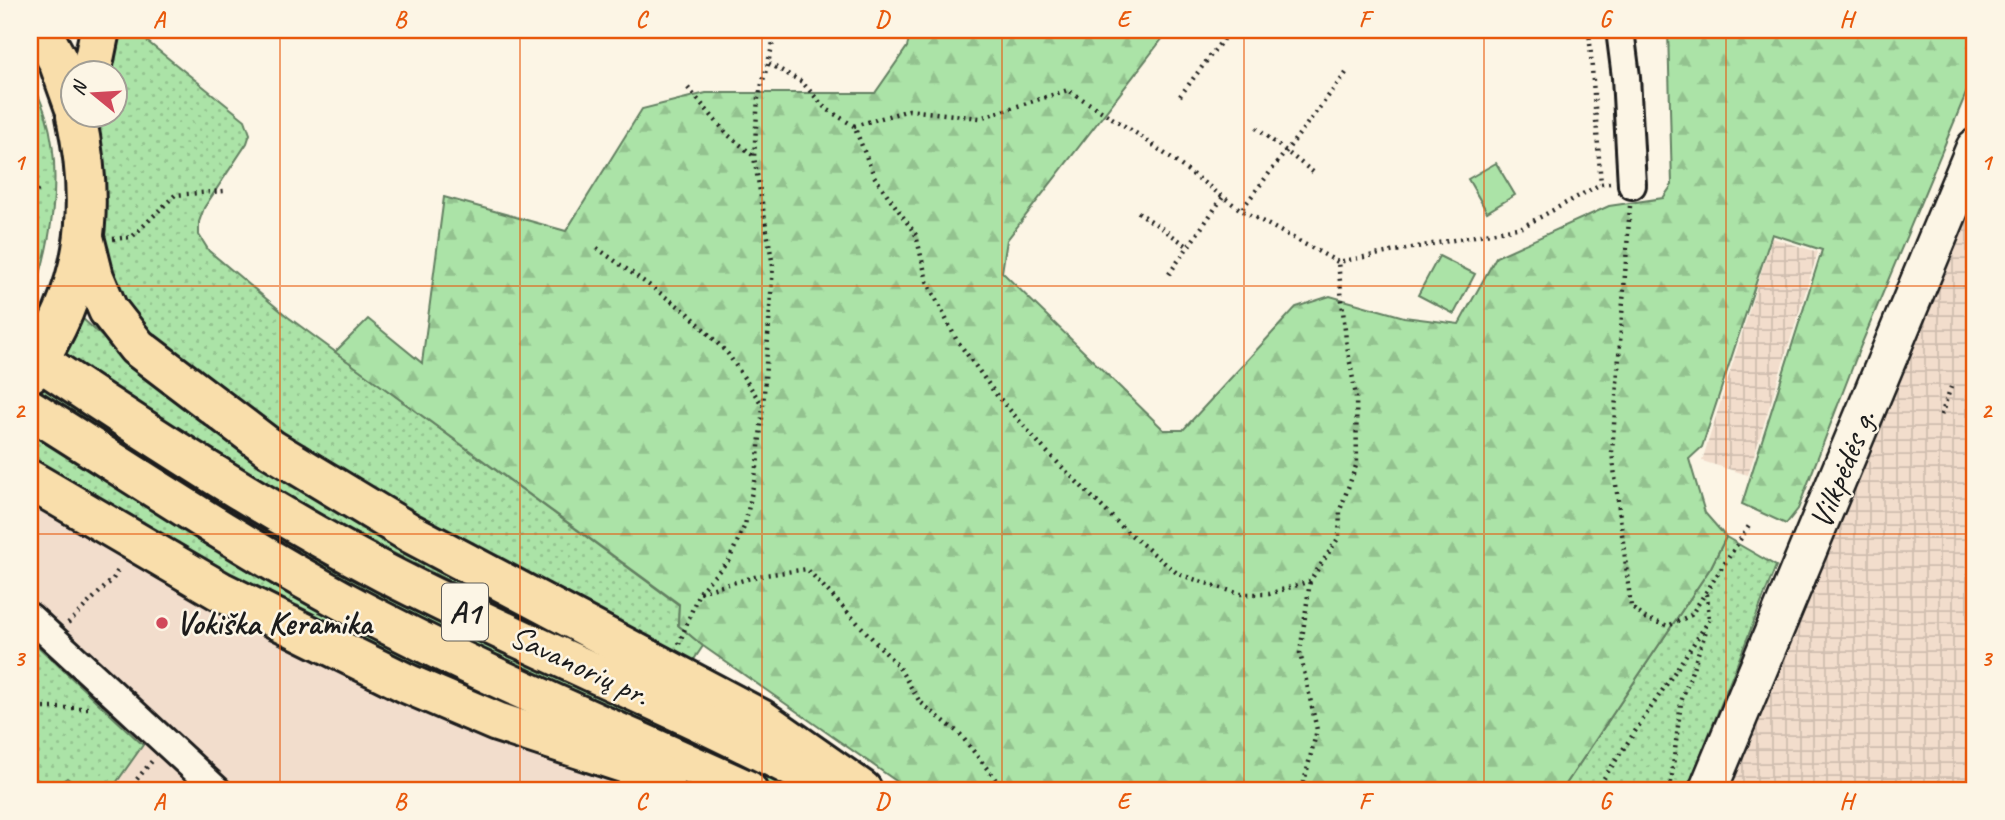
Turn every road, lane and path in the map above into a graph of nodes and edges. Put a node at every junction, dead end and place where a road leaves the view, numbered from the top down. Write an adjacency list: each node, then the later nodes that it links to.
1 (34, 30): 8 (highway)
2 (41, 30): 11 (highway)
3 (100, 30): 9 (highway)
4 (776, 30): 10 (path)
5 (1230, 30): 14 (path)
6 (1589, 30): 23 (path)
7 (1620, 30): 22 (street)
8 (30, 36)
9 (94, 60)
10 (768, 64): 15 (path); 20 (path)
11 (60, 67)
12 (1346, 73): 19 (path)
13 (688, 88): 20 (path)
14 (1180, 96)
15 (853, 126): 27 (path); 43 (path)
16 (1256, 128): 19 (path)
17 (81, 130): 30 (highway)
18 (1975, 148): 65 (main road, Vilkpėdės g.)
19 (1286, 152): 21 (path); 28 (path)
20 (754, 157): 37 (path)
21 (1313, 172)
22 (1632, 182): 23 (path); 45 (path)
23 (1601, 184): 33 (path)
24 (39, 190): 26 (path)
25 (224, 191): 30 (path)
26 (30, 193)
27 (1223, 197): 28 (path); 31 (path)
28 (1241, 210): 33 (path)
29 (1138, 212): 31 (path)
30 (99, 240): 35 (highway); 60 (highway)
31 (1189, 247): 34 (path)
32 (597, 248): 37 (path)
33 (1338, 262): 43 (path)
34 (1169, 274)
35 (40, 370): 59 (highway, Savanorių pr. / A1)
36 (1951, 387): 39 (path)
37 (763, 407): 44 (path)
38 (30, 409): 58 (highway, Savanorių pr. / A1)
39 (1941, 415)
40 (30, 480): 57 (highway)
41 (1749, 526): 45 (path)
42 (117, 570): 49 (path)
43 (1310, 582): 62 (path)
44 (699, 592): 48 (path); 61 (path)
45 (1706, 593): 47 (path)
46 (30, 617): 49 (street)
47 (1710, 619): 63 (path); 64 (path)
48 (681, 638)
49 (54, 640): 51 (street)
50 (30, 708): 51 (path)
51 (127, 708): 52 (street)
52 (165, 744): 55 (path); 56 (street)
53 (30, 778): 54 (path)
54 (50, 790)
55 (128, 790)
56 (217, 790)
57 (701, 790)
58 (747, 790)
59 (837, 790)
60 (862, 790)
61 (1013, 790)
62 (1302, 790)
63 (1596, 790)
64 (1670, 790)
65 (1708, 790)

